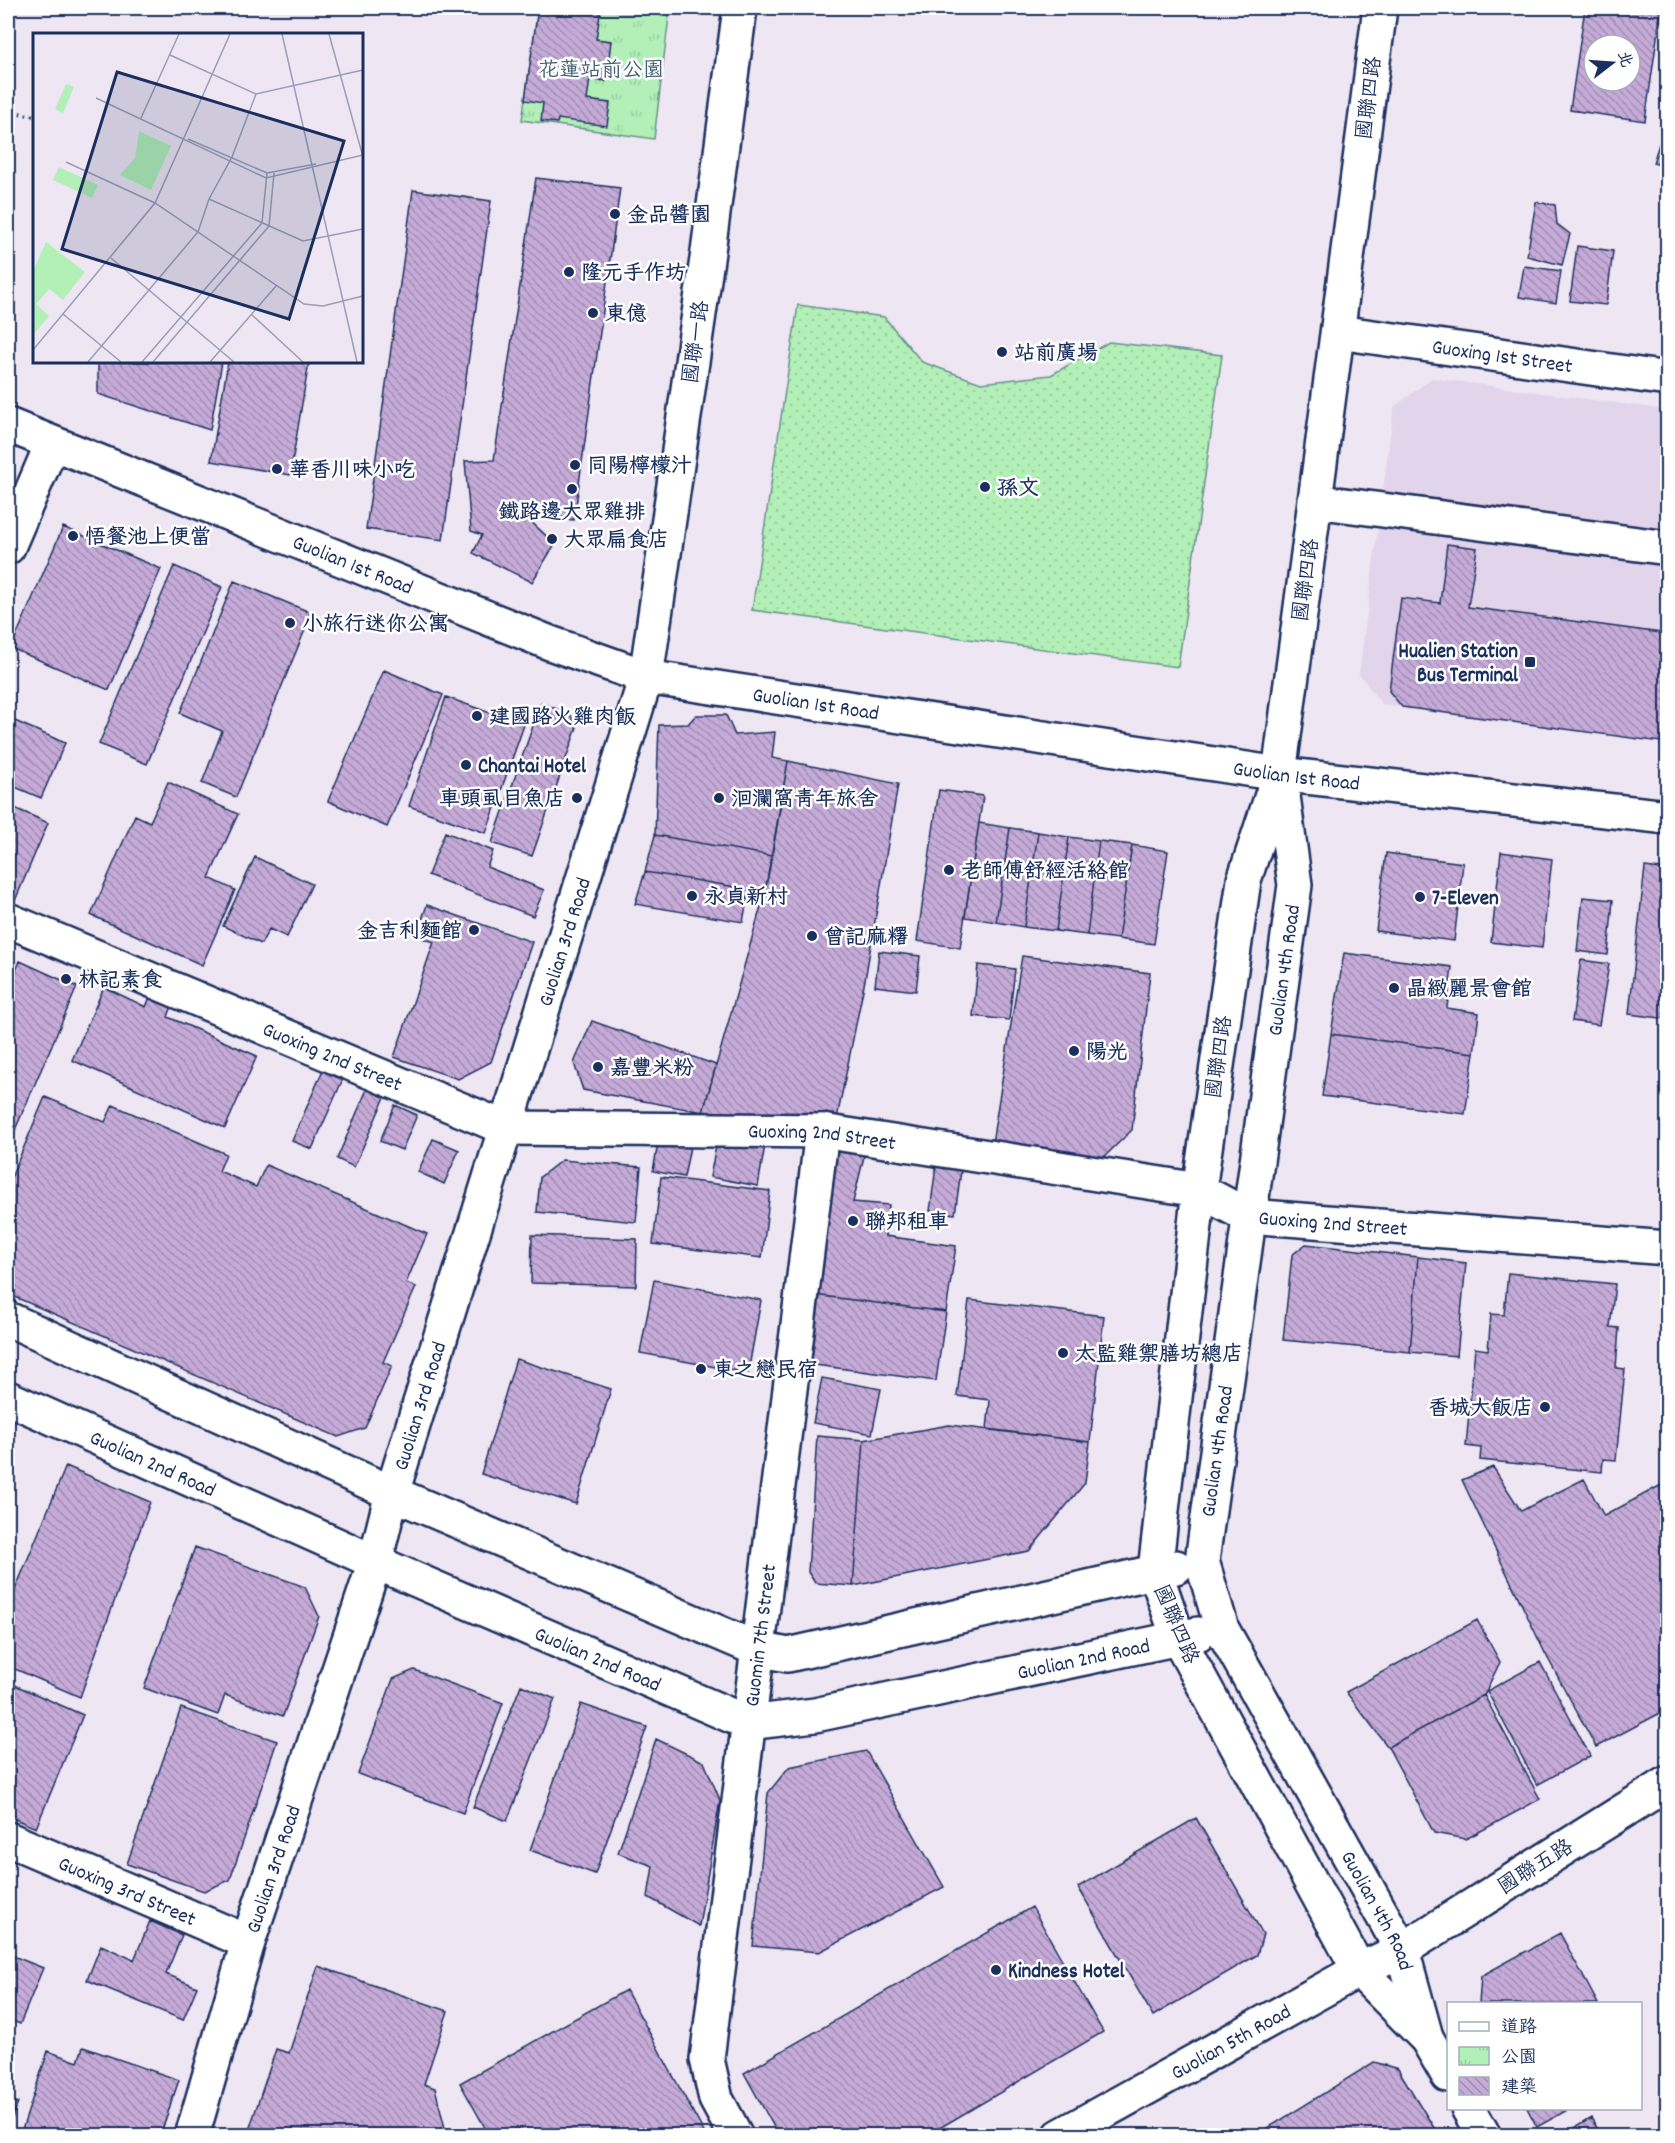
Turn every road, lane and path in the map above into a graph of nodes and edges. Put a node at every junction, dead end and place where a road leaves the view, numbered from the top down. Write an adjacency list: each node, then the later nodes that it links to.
1 (740, 8): 12 (street, 國聯一路)
2 (1380, 8): 5 (street, 國聯四路)
3 (8, 111): 4 (path)
4 (33, 116)
5 (1338, 332): 6 (street, Guoxing 1st Street); 9 (street, 國聯四路)
6 (1668, 379)
7 (8, 425): 8 (street, Guolian 1st Road)
8 (52, 444): 10 (street); 12 (street, Guolian 1st Road)
9 (1315, 501): 11 (street); 13 (street, 國聯四路)
10 (8, 547)
11 (1668, 548)
12 (646, 677): 13 (street, Guolian 1st Road); 16 (street, Guolian 3rd Road)
13 (1280, 774): 14 (street, Guolian 1st Road); 18 (street, 國聯四路); 19 (street, Guolian 4th Road)
14 (1668, 817)
15 (8, 920): 16 (street, Guoxing 2nd Street)
16 (505, 1128): 17 (street, Guoxing 2nd Street); 23 (street, Guolian 3rd Road)
17 (822, 1131): 18 (street, Guoxing 2nd Street); 29 (street, Guomin 7th Street)
18 (1199, 1190): 19 (street, Guoxing 2nd Street); 26 (street, 國聯四路)
19 (1248, 1216): 20 (street, Guoxing 2nd Street); 24 (street, Guolian 4th Road)
20 (1668, 1248)
21 (8, 1319): 23 (street)
22 (8, 1398): 25 (street, Guolian 2nd Road)
23 (392, 1493): 25 (street, Guolian 3rd Road); 29 (street)
24 (1202, 1561): 26 (street); 27 (street, Guolian 4th Road)
25 (375, 1562): 30 (street, Guolian 2nd Road); 33 (street, Guolian 3rd Road)
26 (1155, 1571): 28 (street, 國聯四路); 29 (street)
27 (1222, 1629): 28 (street, Guolian 2nd Road); 34 (street, Guolian 4th Road)
28 (1178, 1638): 30 (street, Guolian 2nd Road); 35 (street, 國聯四路)
29 (757, 1649): 30 (street, Guomin 7th Street)
30 (748, 1723): 40 (street, Guomin 7th Street)
31 (1668, 1783): 34 (street, 國聯五路)
32 (8, 1839): 33 (street, Guoxing 3rd Street)
33 (248, 1942): 39 (street, Guolian 3rd Road)
34 (1402, 1950): 35 (street, Guolian 5th Road); 36 (street, Guolian 4th Road)
35 (1359, 1970): 36 (street, 國聯四路); 41 (street, Guolian 5th Road)
36 (1427, 2039): 37 (street, Guolian 4th Road)
37 (1447, 2072)
38 (1469, 2110): 42 (street)
39 (192, 2136)
40 (736, 2136)
41 (1060, 2136)
42 (1484, 2136)

